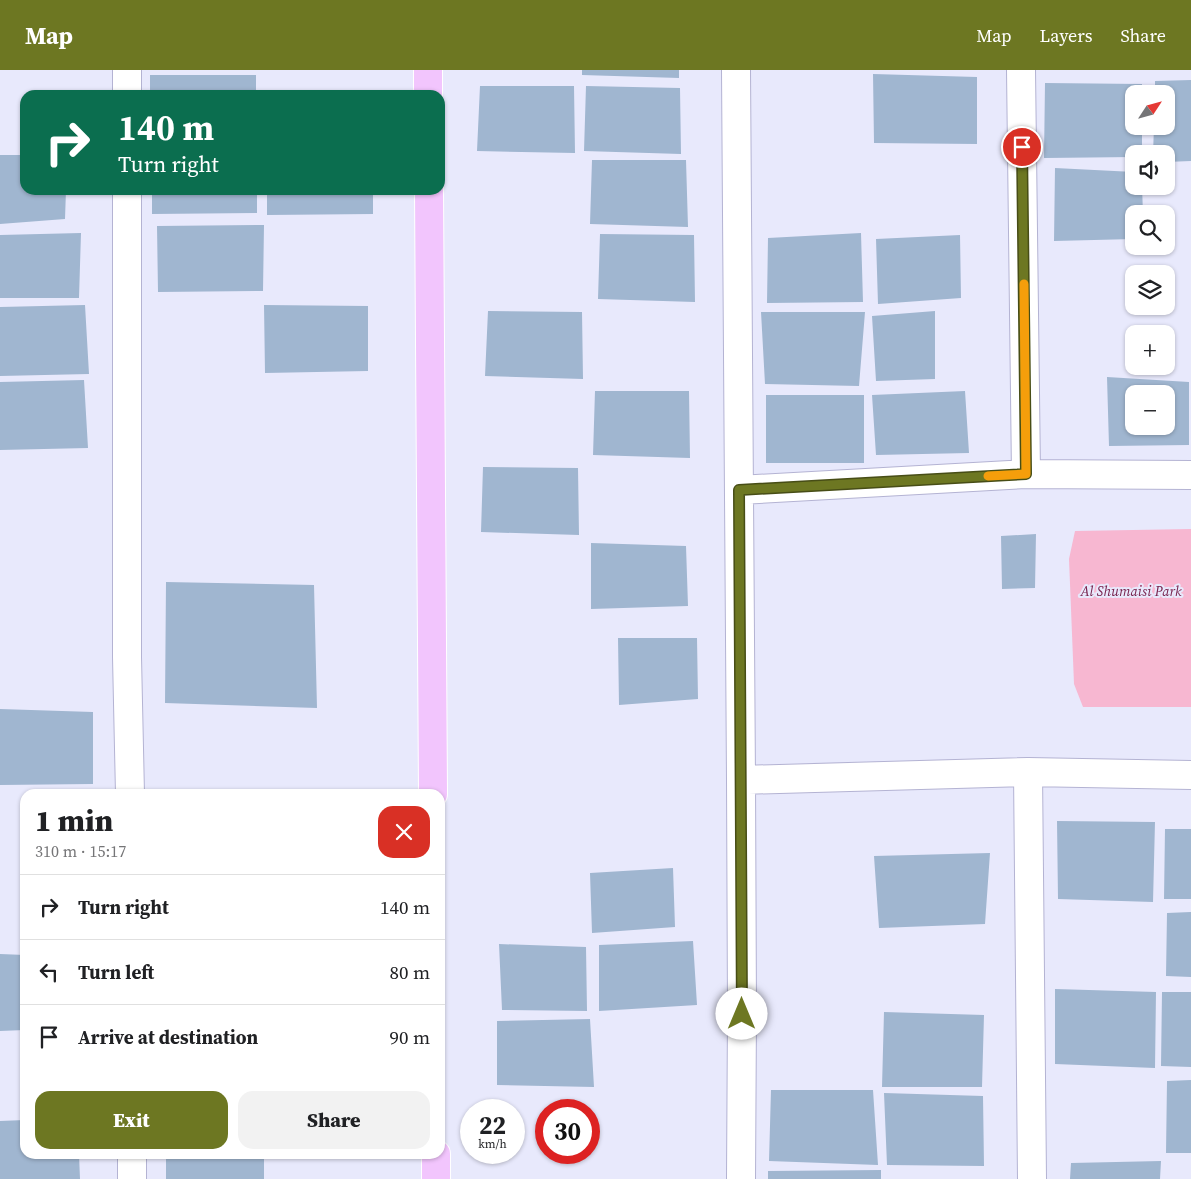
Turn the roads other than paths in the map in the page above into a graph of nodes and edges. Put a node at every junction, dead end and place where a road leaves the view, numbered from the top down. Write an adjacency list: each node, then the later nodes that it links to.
1 (127, 70): 5 (street)
2 (428, 70): 6 (main road)
3 (736, 70): 11 (street)
4 (1021, 70): 9 (street)
5 (127, 90)
6 (428, 90)
7 (127, 195): 15 (street)
8 (428, 195): 16 (main road)
9 (1026, 474): 10 (street); 11 (street)
10 (1191, 475)
11 (739, 490): 14 (street)
12 (1028, 772): 13 (street); 14 (street); 22 (street)
13 (1191, 775)
14 (741, 780): 21 (street)
15 (130, 789)
16 (433, 789)
17 (132, 1159): 19 (street)
18 (436, 1159): 20 (main road)
19 (132, 1179)
20 (436, 1179)
21 (741, 1179)
22 (1032, 1179)

